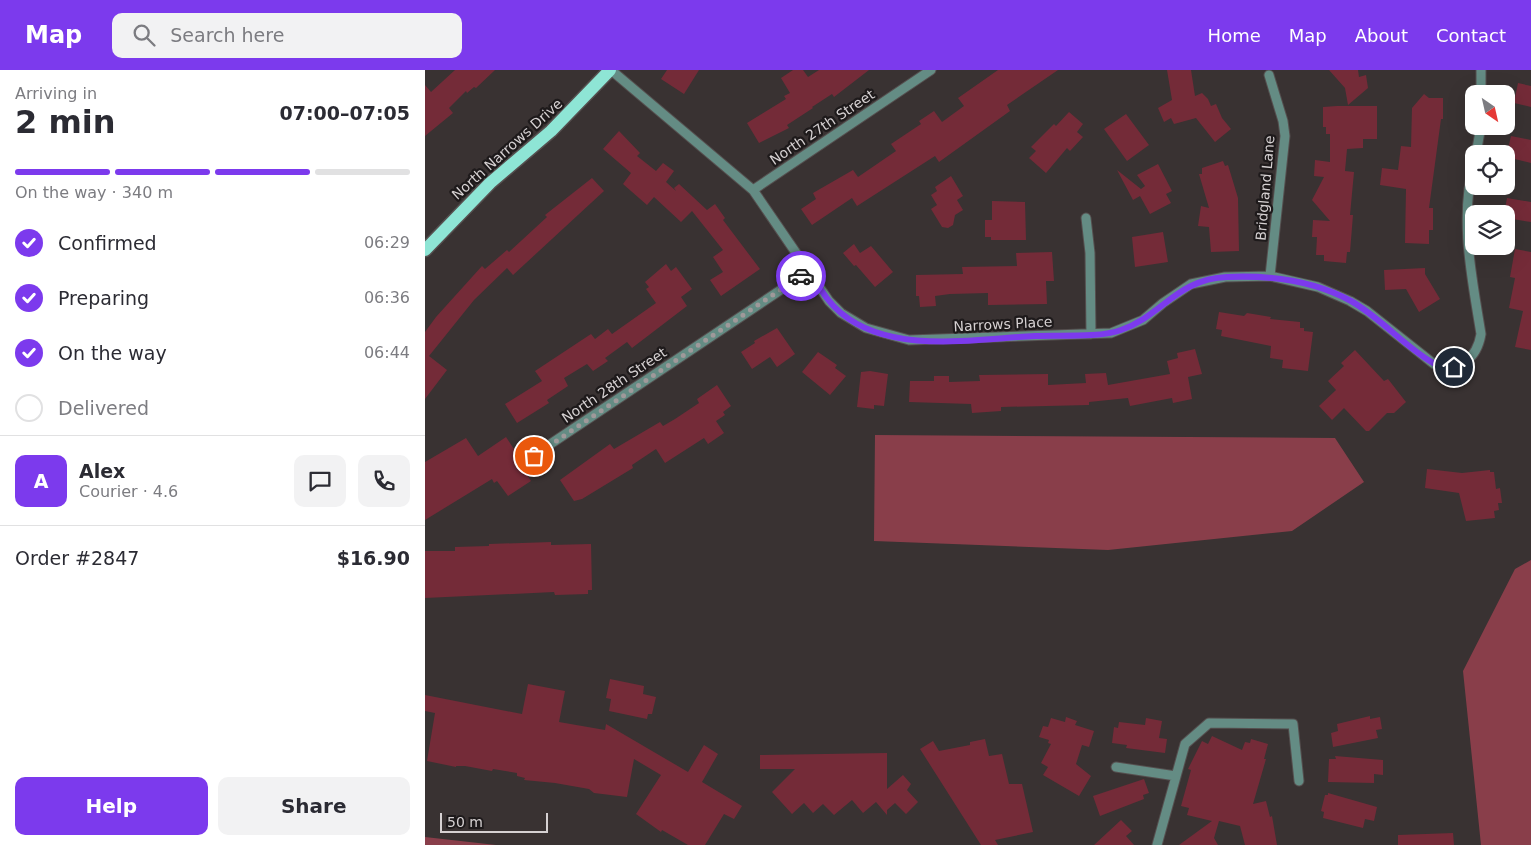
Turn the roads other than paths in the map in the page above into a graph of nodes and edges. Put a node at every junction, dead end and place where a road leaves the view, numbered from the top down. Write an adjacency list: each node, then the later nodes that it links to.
1 (610, 70): 6 (street, Narrows Place); 9 (main road, North Narrows Drive)
2 (931, 70): 6 (street, North 27th Street)
3 (1481, 70): 5 (street)
4 (1269, 75): 11 (street, Bridgland Lane)
5 (1481, 85)
6 (753, 190): 10 (street, Narrows Place)
7 (1469, 195): 11 (street, Narrows Place)
8 (1086, 218): 12 (street)
9 (425, 250)
10 (809, 271): 12 (street, Narrows Place); 13 (street, North 28th Street)
11 (1270, 276): 12 (street, Narrows Place)
12 (1091, 334)
13 (534, 456)
14 (1117, 767): 15 (street)
15 (1176, 776): 16 (street); 17 (street)
16 (1299, 781)
17 (1157, 845)

